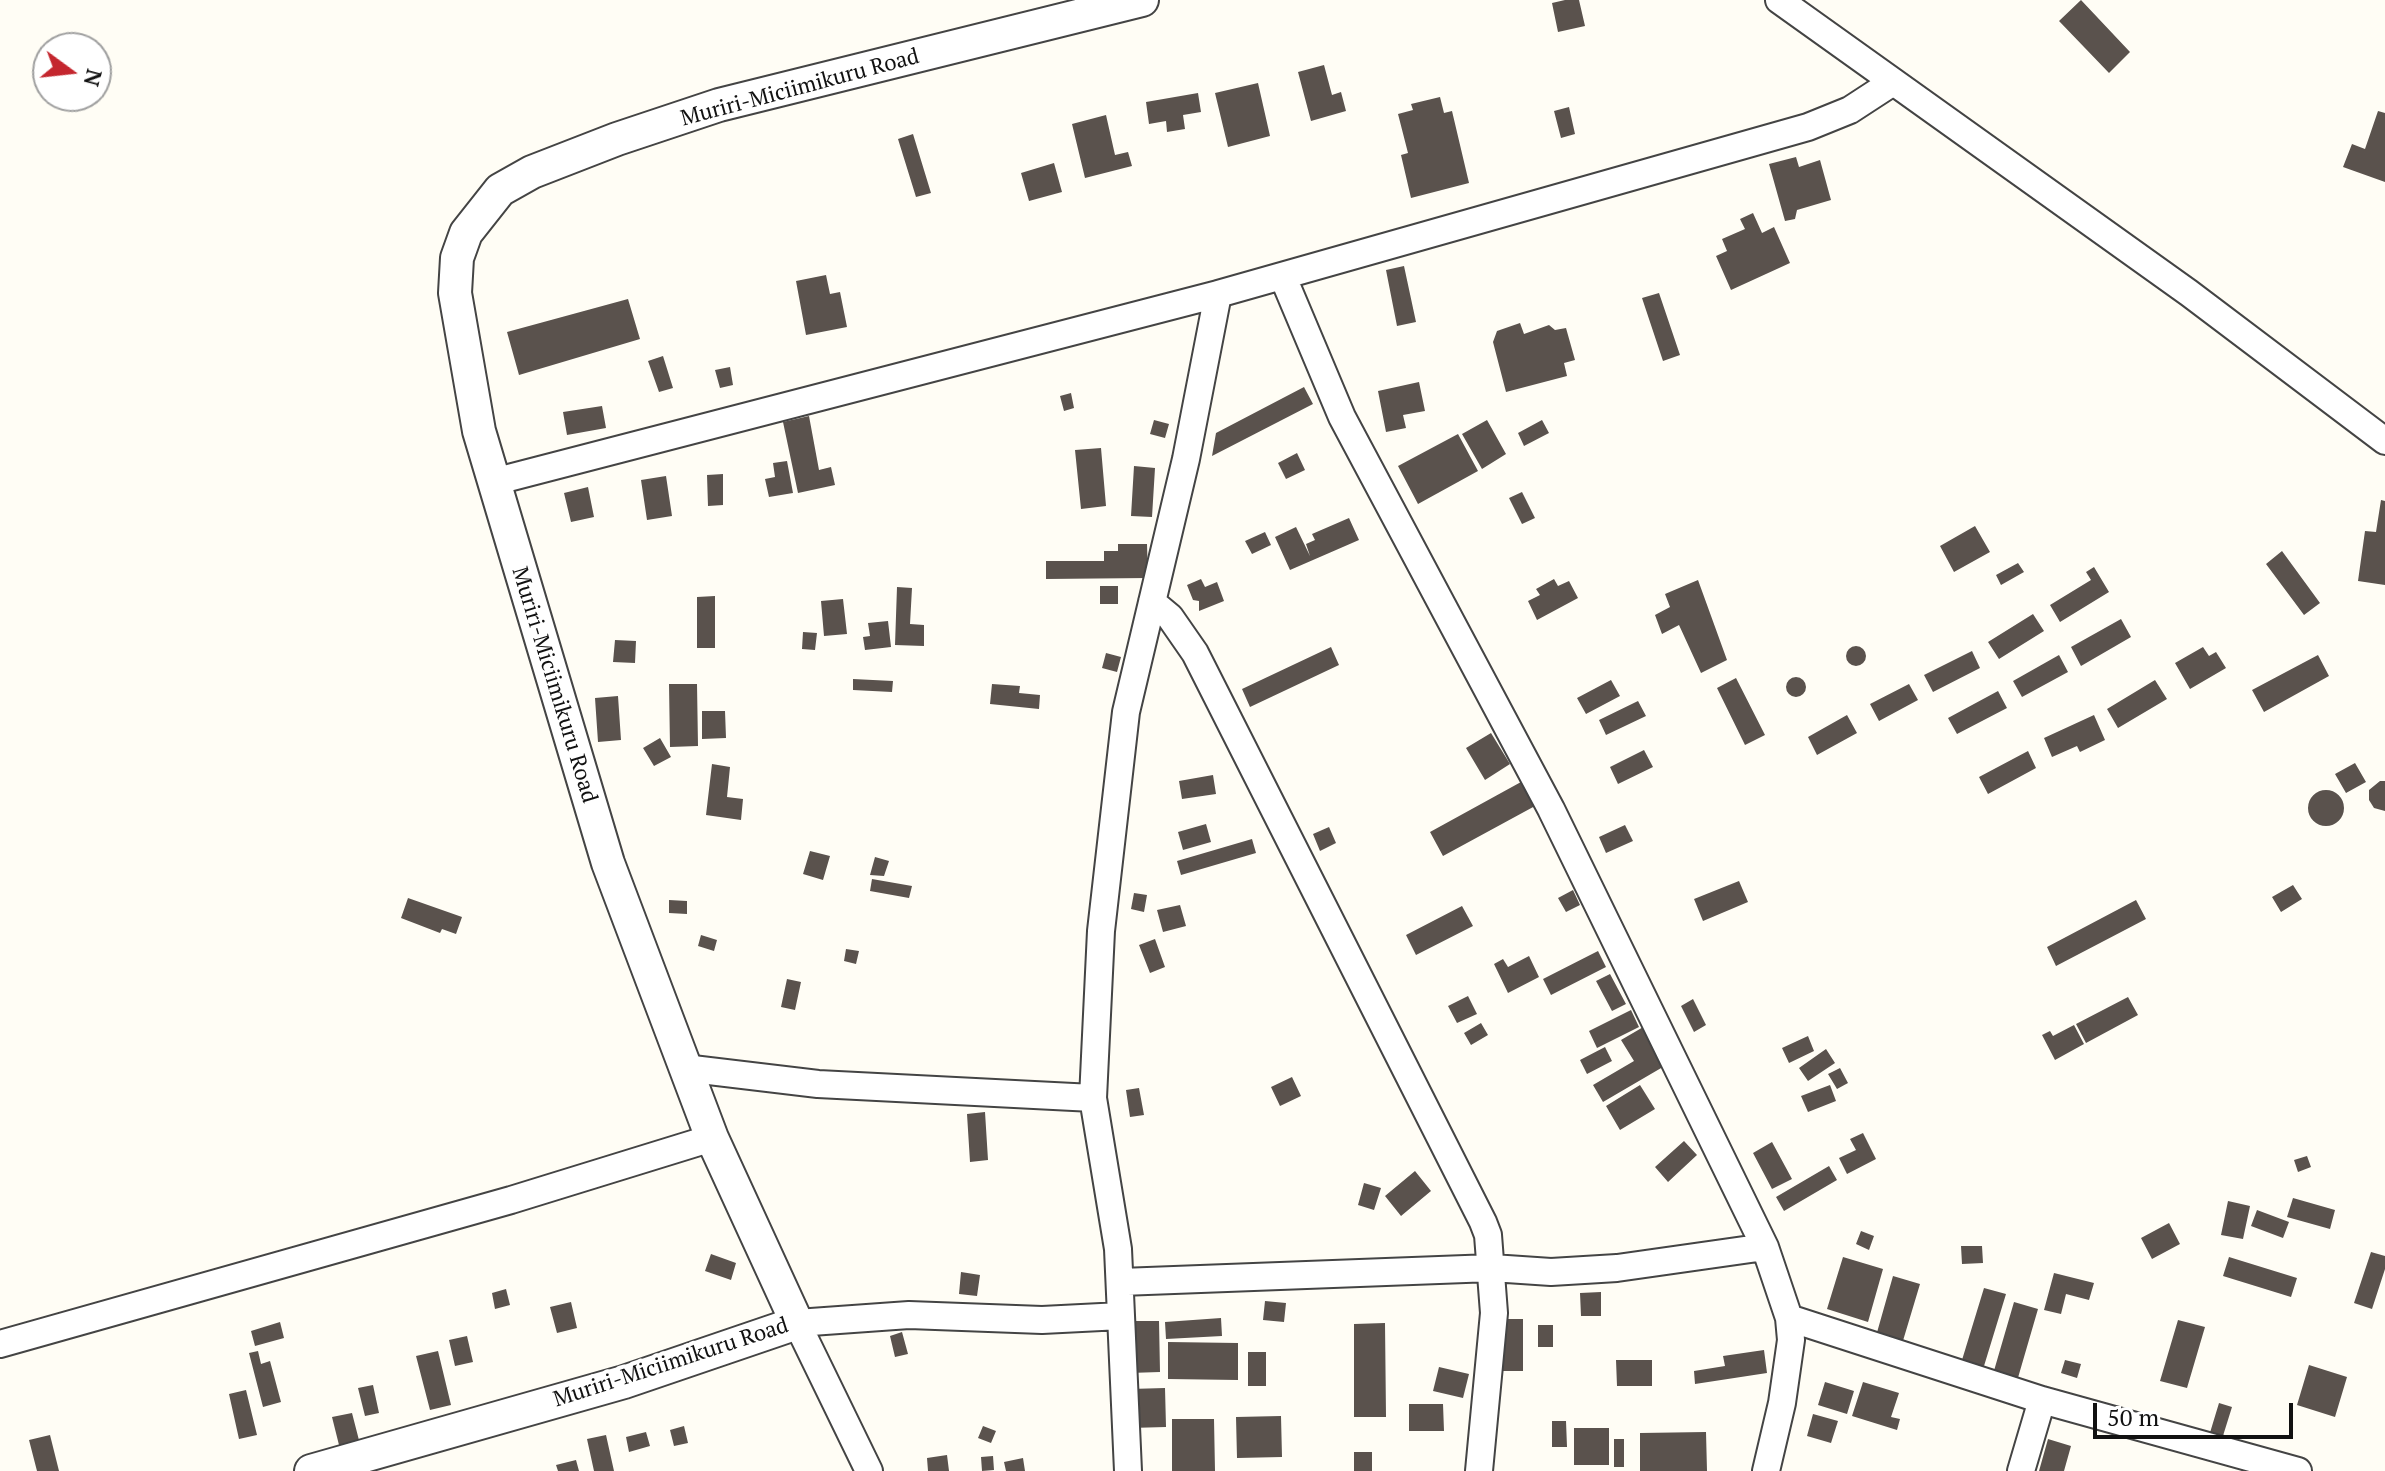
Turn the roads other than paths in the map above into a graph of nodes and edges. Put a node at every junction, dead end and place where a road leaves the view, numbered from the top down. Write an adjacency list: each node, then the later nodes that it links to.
1 (1142, 0): 7 (street, Muriri-Miciimikuru Road)
2 (1779, 0): 3 (street)
3 (1893, 82): 4 (street); 6 (street)
4 (1283, 277): 5 (street); 12 (street)
5 (1218, 294): 7 (street); 8 (street)
6 (2385, 441)
7 (493, 482): 9 (street, Muriri-Miciimikuru Road)
8 (1152, 602): 10 (street); 13 (street)
9 (684, 1068): 10 (street); 11 (street, Muriri-Miciimikuru Road)
10 (1093, 1098): 14 (street)
11 (712, 1138): 17 (street, Muriri-Miciimikuru Road); 18 (street)
12 (1765, 1247): 13 (street); 16 (street)
13 (1492, 1268): 14 (street); 24 (street)
14 (1121, 1282): 15 (street)
15 (1121, 1316): 17 (street); 23 (street)
16 (1789, 1318): 19 (street); 25 (street)
17 (797, 1323): 21 (street, Muriri-Miciimikuru Road); 22 (street)
18 (0, 1344)
19 (2042, 1400): 20 (street); 26 (street)
20 (2264, 1466): 27 (street)
21 (311, 1471)
22 (869, 1471)
23 (1128, 1471)
24 (1479, 1471)
25 (1766, 1471)
26 (2021, 1471)
27 (2298, 1471)

